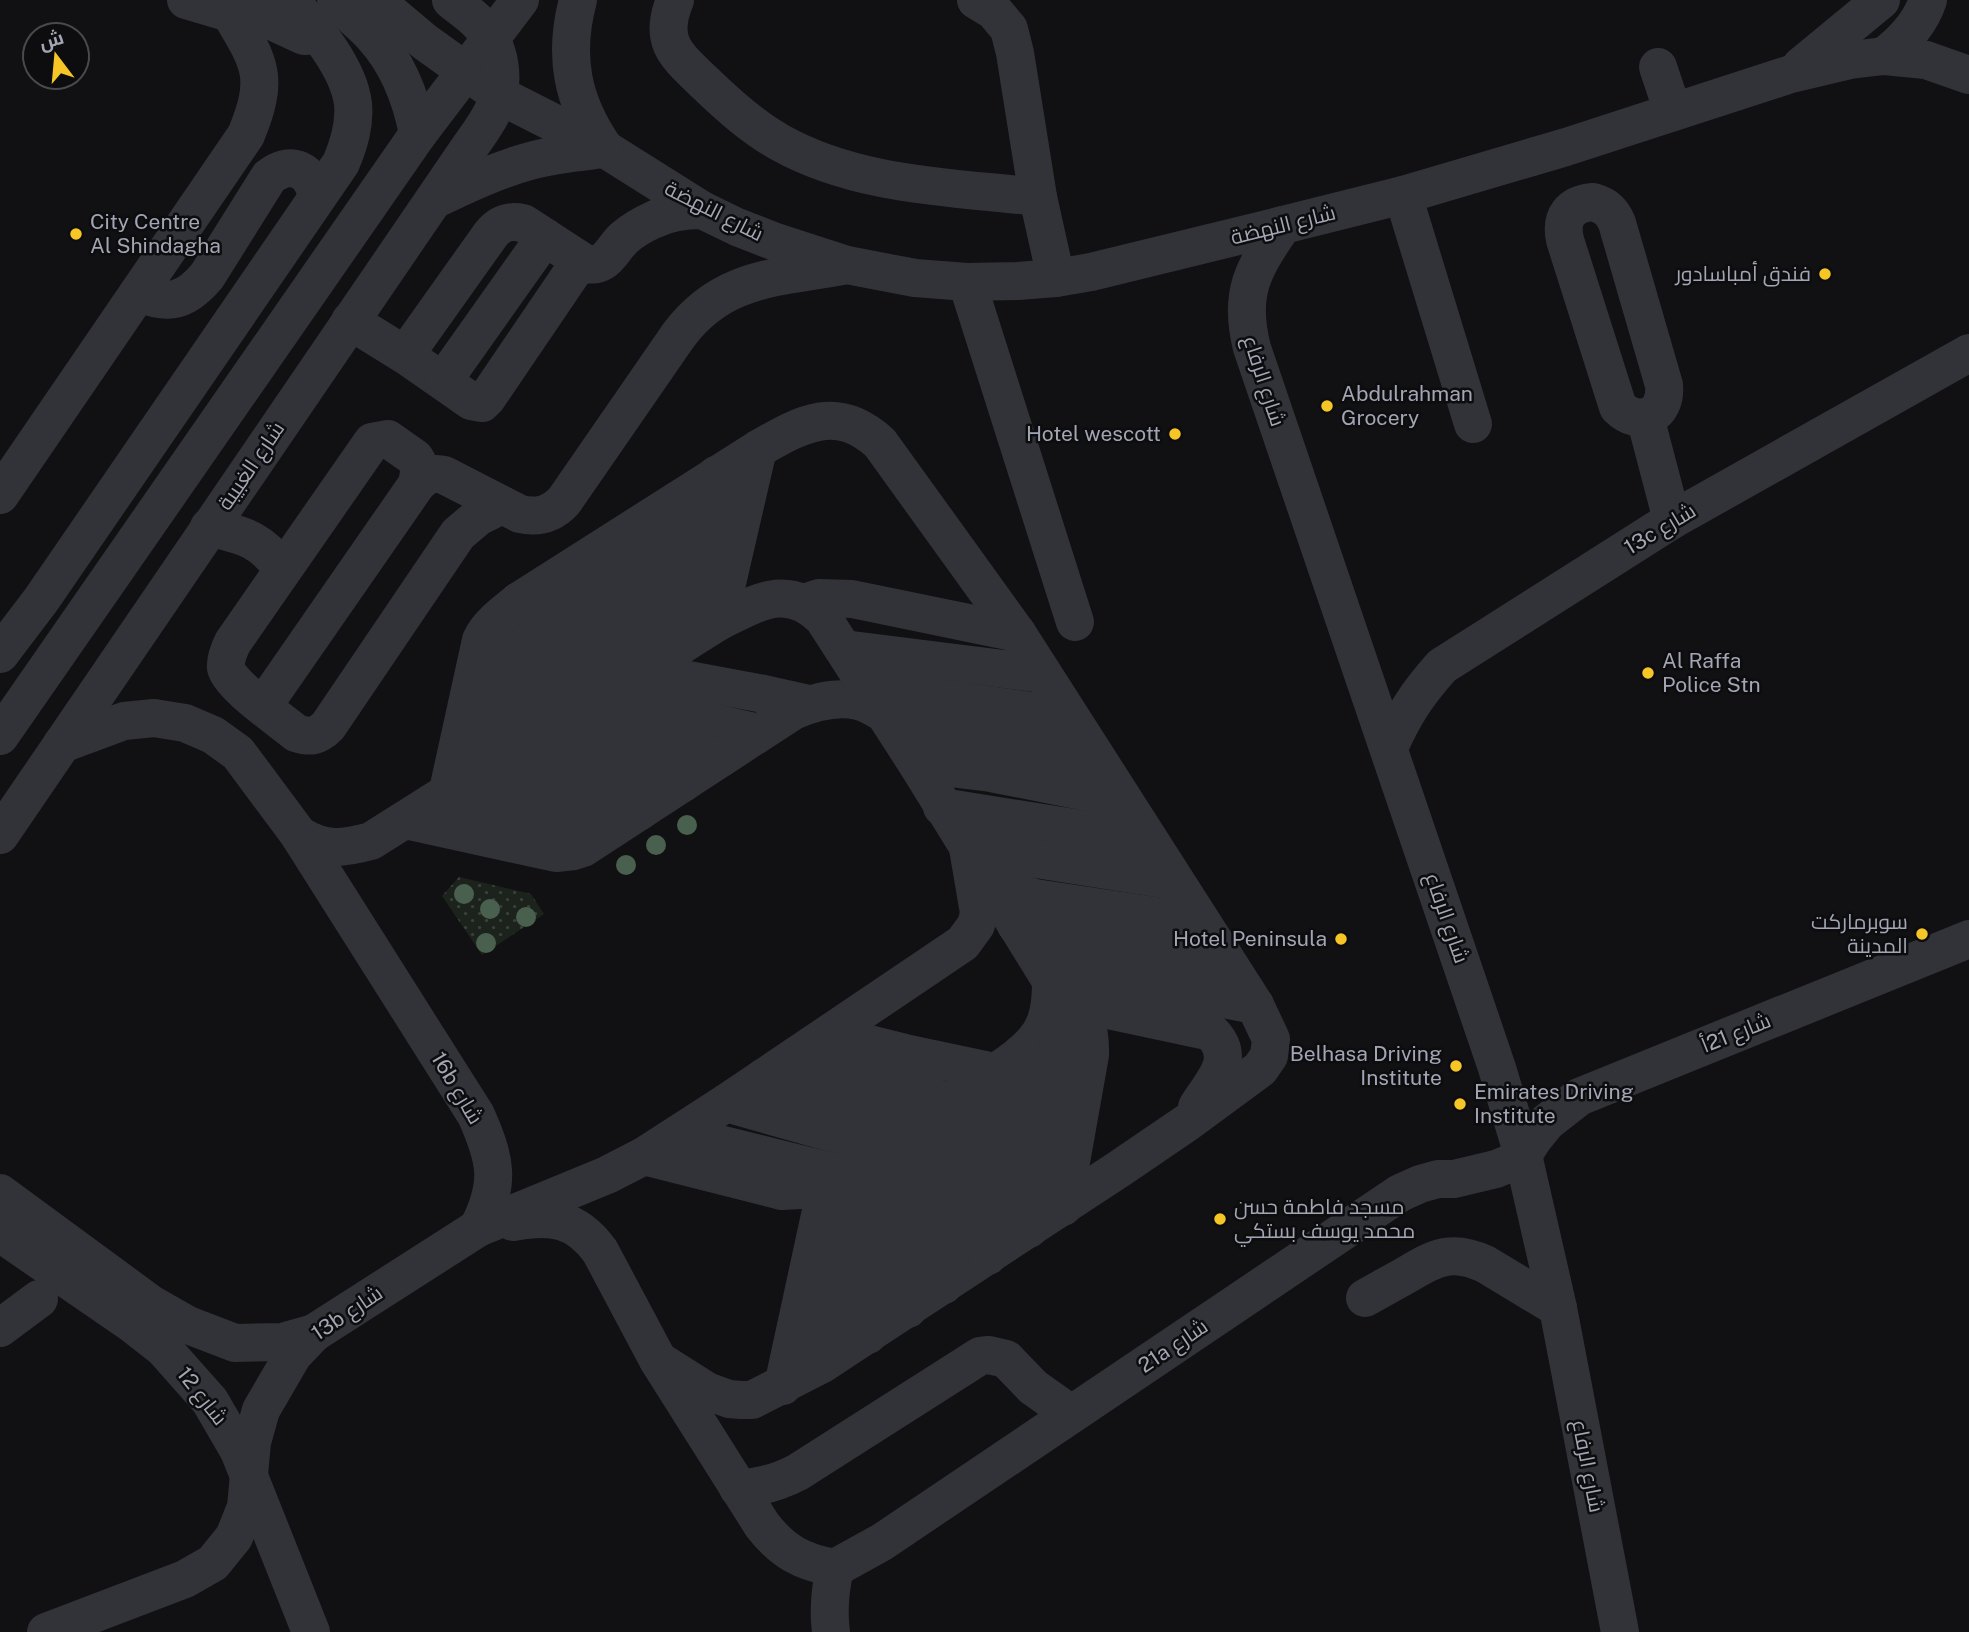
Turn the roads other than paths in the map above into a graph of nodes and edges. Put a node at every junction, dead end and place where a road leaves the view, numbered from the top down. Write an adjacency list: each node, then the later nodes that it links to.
1 (186, 0): 12 (street)
2 (290, 0): 13 (street)
3 (336, 0): 22 (street)
4 (374, 0): 17 (street)
5 (451, 0): 14 (street)
6 (520, 0): 14 (street)
7 (579, 0): 24 (street)
8 (676, 0): 27 (street)
9 (976, 0): 27 (street)
10 (1881, 0): 18 (street)
11 (1928, 0): 15 (street)
12 (233, 6): 13 (street); 37 (street)
13 (318, 34): 26 (street)
14 (491, 39): 17 (street); 20 (street)
15 (1884, 56): 18 (street, شارع النهضة); 19 (street, شارع النهضة)
16 (1658, 67): 21 (street)
17 (465, 72): 20 (street); 22 (street)
18 (1791, 74): 21 (street, شارع النهضة)
19 (1969, 75)
20 (499, 95): 24 (street, شارع النهضة); 28 (street, شارع الغبيبة)
21 (1673, 112): 23 (street, شارع النهضة)
22 (418, 134): 73 (street)
23 (1566, 147): 25 (street, شارع النهضة); 29 (street)
24 (605, 149): 28 (street); 30 (street, شارع النهضة)
25 (1404, 195): 31 (street, شارع النهضة); 43 (street)
26 (317, 197): 37 (street); 63 (street)
27 (1038, 197): 35 (street)
28 (433, 201): 38 (street, شارع الغبيبة)
29 (1583, 203): 42 (street); 42 (street)
30 (702, 209): 33 (street); 34 (street, شارع النهضة)
31 (1283, 225): 35 (street, شارع النهضة); 76 (street, شارع الرفاع)
32 (545, 237): 33 (street); 40 (street); 41 (street)
33 (580, 261): 41 (street)
34 (847, 265): 36 (street, شارع النهضة); 49 (street)
35 (1056, 278): 36 (street, شارع النهضة)
36 (967, 282): 59 (street)
37 (138, 293): 47 (street)
38 (350, 321): 40 (street); 52 (street, شارع الغبيبة)
39 (1969, 353): 50 (street, 13c شارع)
40 (405, 355): 41 (street)
41 (443, 382)
42 (1645, 417): 50 (street)
43 (1473, 424)
44 (758, 449): 45 (street); 58 (street); 60 (street)
45 (716, 475): 48 (street); 61 (street)
46 (417, 484): 49 (street); 54 (street); 68 (street)
47 (0, 495)
48 (678, 500): 51 (street); 64 (street)
49 (502, 505): 68 (street)
50 (1672, 520): 76 (street, 13c شارع)
51 (640, 524): 53 (street); 66 (street)
52 (209, 527): 54 (street); 74 (street, شارع الغبيبة)
53 (598, 551): 55 (street); 71 (street)
54 (283, 569): 68 (street)
55 (558, 577): 56 (street); 75 (street)
56 (519, 601): 80 (street); 82 (street)
57 (804, 603): 58 (street); 60 (street); 62 (street)
58 (718, 622): 61 (street)
59 (1075, 622)
60 (1017, 633): 65 (street)
61 (679, 647): 64 (street)
62 (845, 649): 65 (street); 69 (street)
63 (0, 654)
64 (640, 671): 66 (street); 67 (street)
65 (1043, 674): 70 (street)
66 (600, 697): 71 (street); 72 (street)
67 (809, 704): 69 (street); 72 (street)
68 (263, 706)
69 (882, 709): 70 (street); 77 (street); 79 (street)
70 (1069, 716): 77 (street)
71 (560, 723): 75 (street); 78 (street)
72 (759, 733): 78 (street)
73 (0, 736)
74 (62, 744): 88 (street, شارع الغبيبة); 89 (street, 16b شارع)
75 (524, 746): 80 (street); 81 (street)
76 (1389, 748): 108 (street, شارع الرفاع)
77 (1096, 757): 83 (street)
78 (721, 758): 81 (street)
79 (917, 764): 83 (street); 84 (street)
80 (479, 773): 82 (street); 85 (street)
81 (683, 783): 85 (street)
82 (447, 795): 86 (street); 87 (street)
83 (1122, 799): 90 (street)
84 (942, 807): 90 (street); 91 (street)
85 (640, 811): 87 (street)
86 (405, 820): 87 (street); 89 (street)
87 (604, 834)
88 (0, 835)
89 (299, 835): 112 (street, 16b شارع)
90 (1149, 840): 92 (street)
91 (968, 848): 92 (street); 93 (street); 100 (street)
92 (1175, 881): 94 (street)
93 (992, 885): 94 (street); 95 (street)
94 (1202, 923): 97 (street)
95 (1016, 925): 97 (street); 98 (street)
96 (1969, 939): 108 (street, شارع 21أ)
97 (1228, 964): 99 (street)
98 (1057, 985): 99 (street); 102 (street); 105 (street); 110 (street); 113 (street)
99 (1255, 1005): 105 (street)
100 (830, 1034): 101 (street); 102 (street)
101 (796, 1056): 103 (street); 107 (street)
102 (1001, 1068): 107 (street); 114 (street); 115 (street)
103 (763, 1078): 104 (street); 107 (street)
104 (726, 1103): 106 (street); 107 (street)
105 (1188, 1122): 110 (street)
106 (679, 1134): 107 (street); 109 (street)
107 (890, 1141): 109 (street); 119 (street); 122 (street); 124 (street); 125 (street)
108 (1523, 1155): 118 (street, شارع الرفاع); 126 (street, 21a شارع)
109 (643, 1156): 112 (street)
110 (1063, 1207): 113 (street)
111 (3, 1212): 121 (street, شارع 12); 127 (street, شارع 12)
112 (478, 1228): 121 (street, 13b شارع); 123 (street)
113 (1029, 1229): 114 (street)
114 (988, 1256): 115 (street)
115 (944, 1285): 119 (street)
116 (1365, 1298): 118 (street)
117 (39, 1299): 120 (street)
118 (1558, 1308): 133 (street, شارع الرفاع)
119 (908, 1309): 122 (street)
120 (0, 1328)
121 (314, 1333): 127 (street, 13b شارع)
122 (868, 1335): 124 (street)
123 (658, 1360): 125 (street); 128 (street)
124 (822, 1364): 125 (street)
125 (783, 1386)
126 (1071, 1414): 128 (street); 129 (street, 21a شارع)
127 (250, 1475): 130 (street, 13b شارع); 131 (street, شارع 12)
128 (738, 1488): 129 (street)
129 (835, 1568): 132 (street)
130 (46, 1632)
131 (311, 1632)
132 (831, 1632)
133 (1620, 1632)

